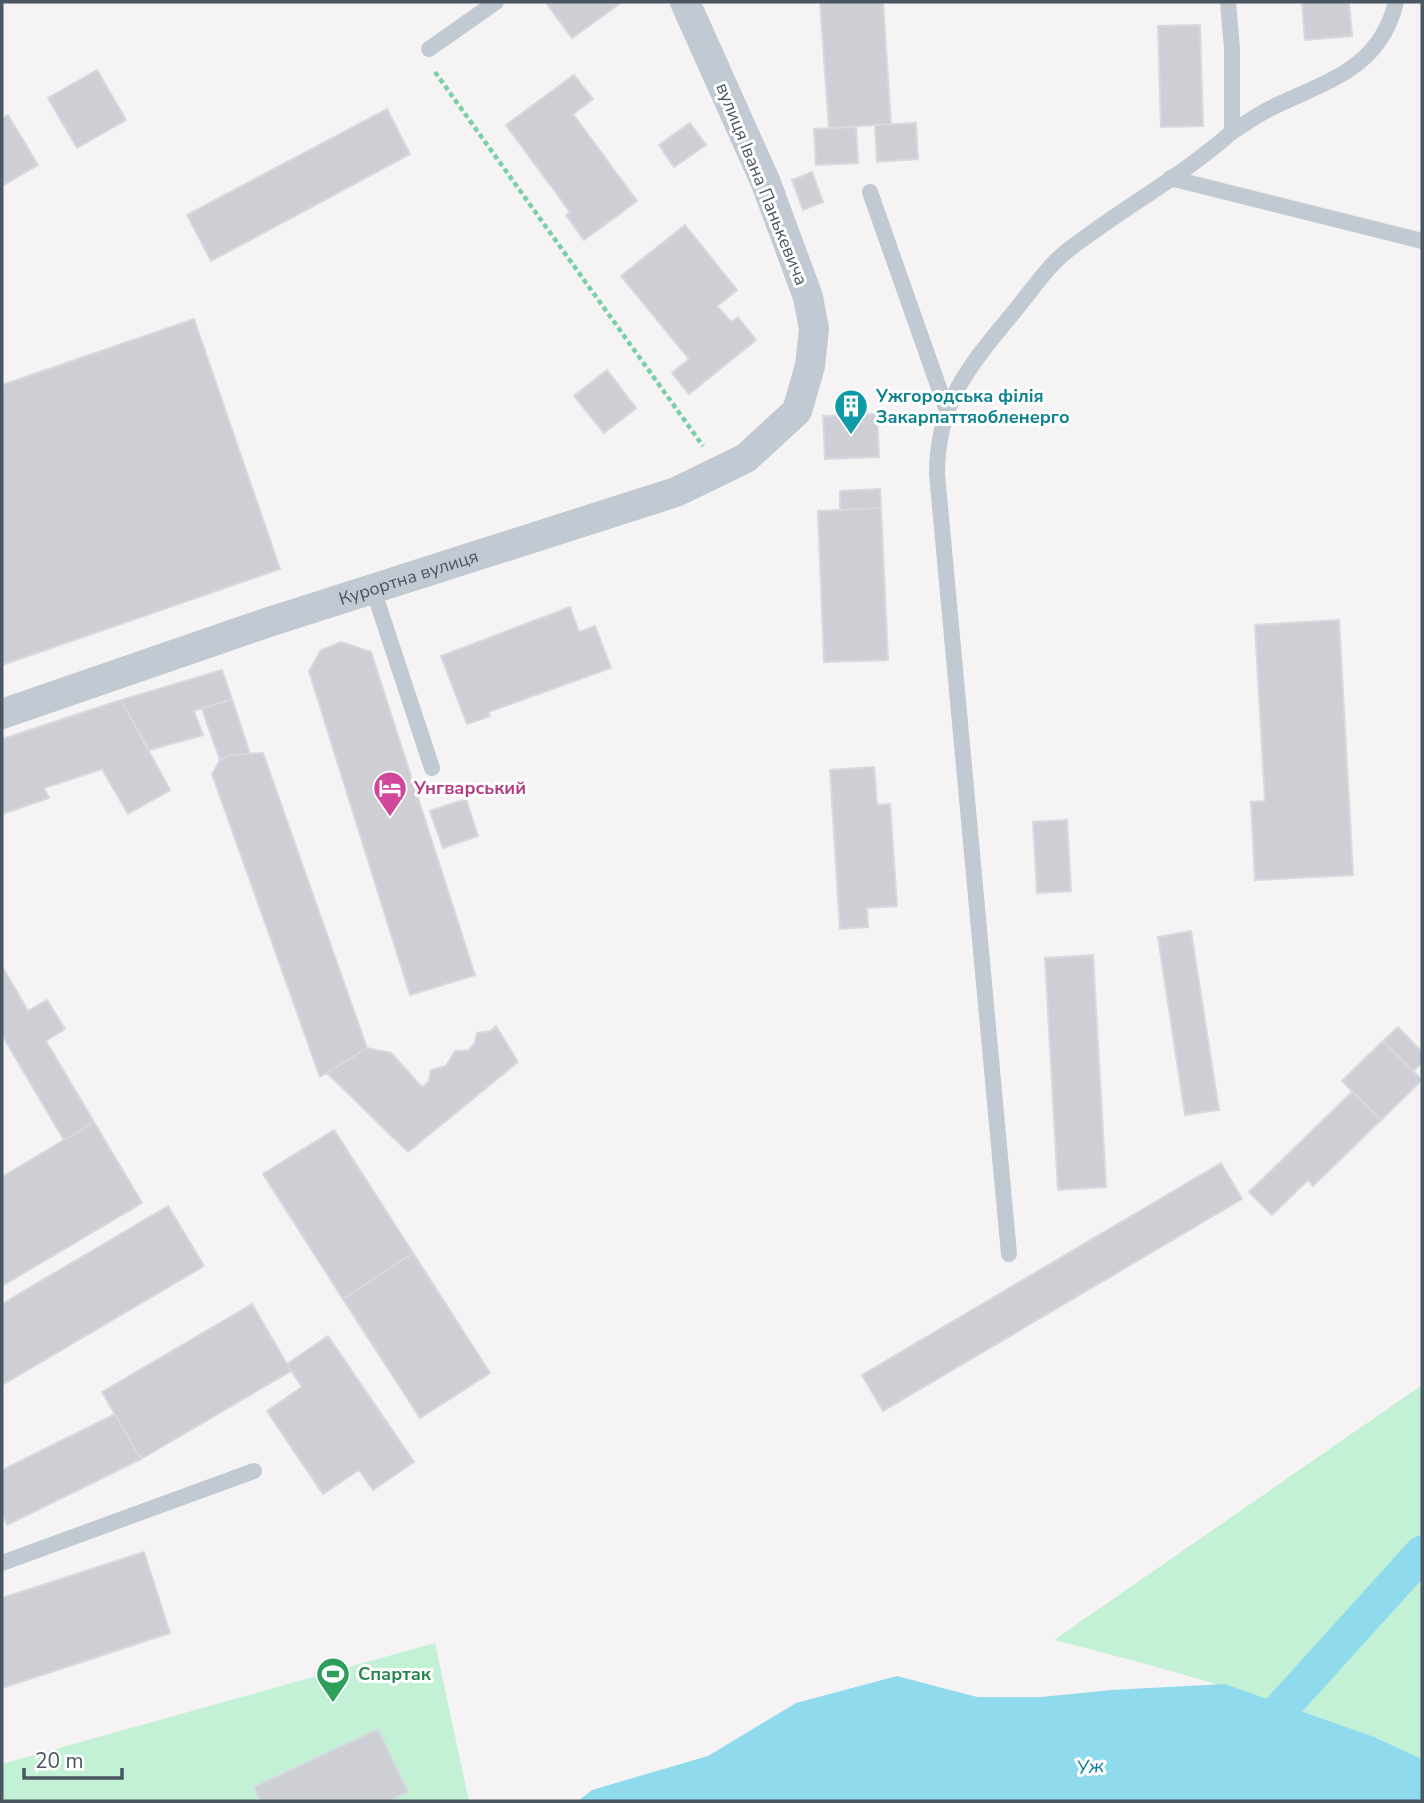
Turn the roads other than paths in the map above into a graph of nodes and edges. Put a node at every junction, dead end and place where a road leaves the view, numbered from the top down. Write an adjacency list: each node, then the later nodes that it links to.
1 (496, 2): 5 (lane)
2 (685, 2): 11 (street, вулиця Івана Панькевича)
3 (1228, 2): 6 (lane)
4 (1396, 2): 6 (lane)
5 (429, 49)
6 (1232, 132): 7 (lane)
7 (1170, 178): 9 (lane); 10 (lane)
8 (870, 192): 10 (lane)
9 (1422, 241)
10 (946, 408): 15 (lane)
11 (797, 411): 12 (street, Курортна вулиця)
12 (373, 589): 13 (street, Курортна вулиця); 14 (lane)
13 (2, 714)
14 (432, 768)
15 (1009, 1254)
16 (254, 1471): 17 (lane)
17 (2, 1563)

